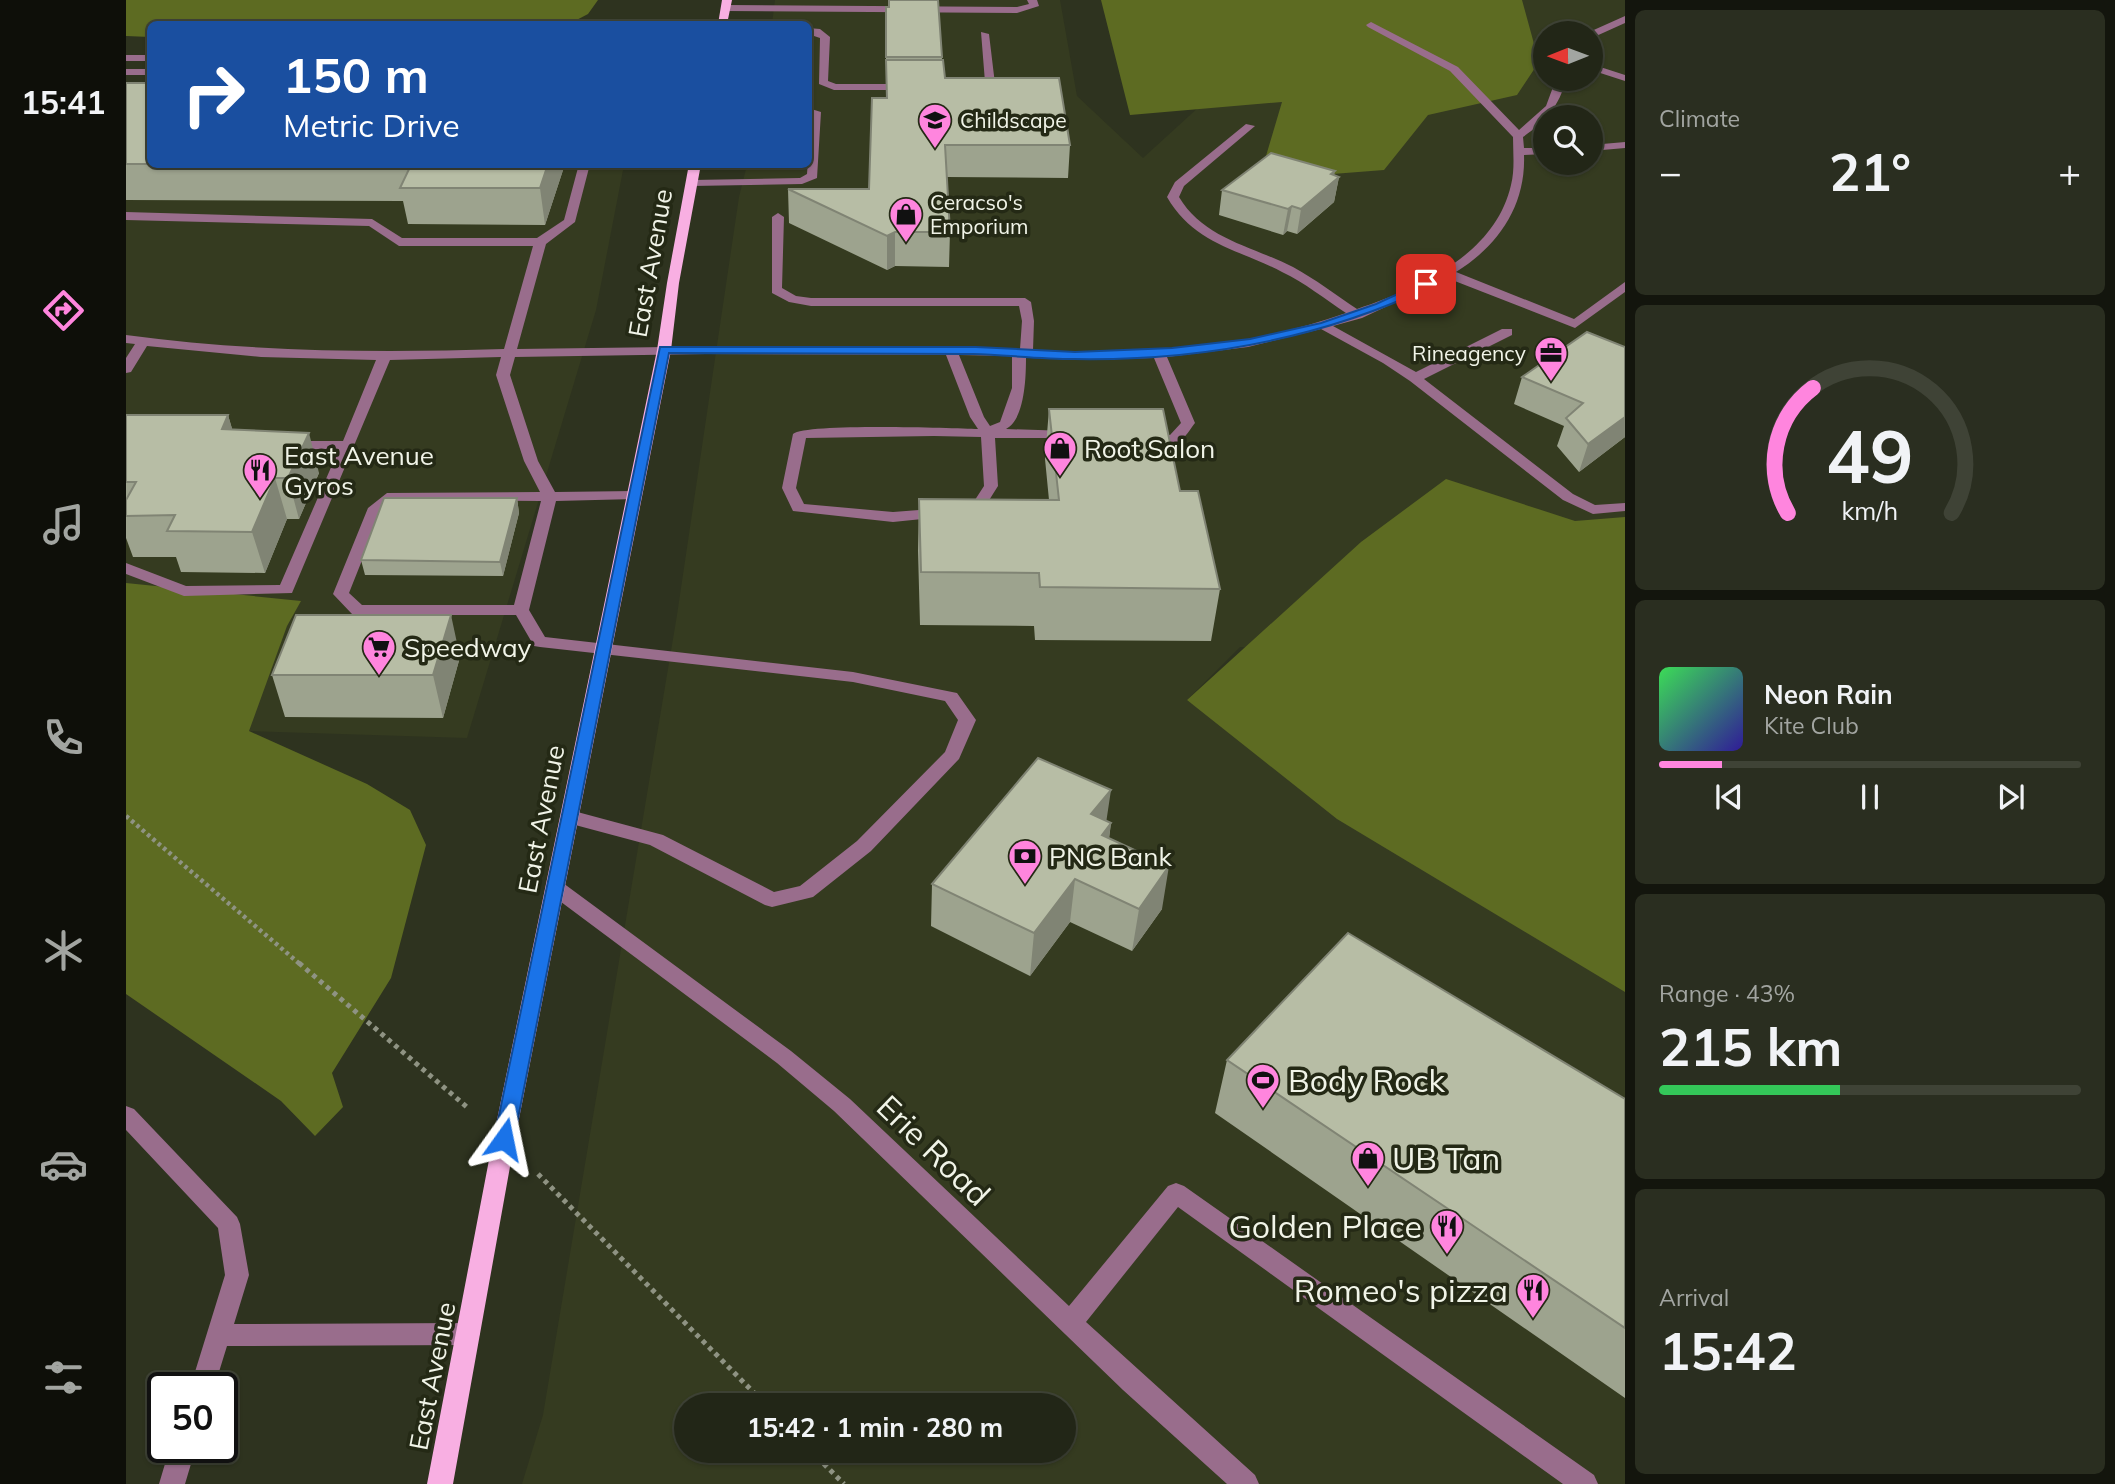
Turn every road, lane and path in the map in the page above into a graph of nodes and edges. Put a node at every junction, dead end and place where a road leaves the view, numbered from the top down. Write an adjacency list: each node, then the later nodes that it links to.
1 (1032, 0): 3 (street)
2 (727, 4): 3 (street)
3 (819, 5)
4 (1625, 19): 6 (street)
5 (1371, 25): 20 (street)
6 (1603, 29)
7 (812, 31): 16 (street)
8 (984, 34): 15 (street)
9 (126, 58): 10 (street)
10 (147, 58)
11 (1603, 71): 14 (street)
12 (126, 72): 13 (street)
13 (147, 72)
14 (1625, 78)
15 (965, 86)
16 (926, 87)
17 (1559, 91): 20 (street)
18 (812, 112): 27 (street)
19 (1250, 127): 33 (street)
20 (1518, 136): 24 (street)
21 (1625, 145): 22 (street)
22 (1603, 147)
23 (1533, 151): 24 (street)
24 (1518, 152): 31 (street)
25 (583, 168): 30 (street)
26 (694, 168): 27 (main road, East Avenue)
27 (692, 183): 38 (main road, East Avenue)
28 (126, 216): 30 (street)
29 (778, 217): 40 (street)
30 (540, 242): 42 (street)
31 (1449, 274): 32 (street); 33 (street)
32 (1625, 286)
33 (1357, 315): 34 (street)
34 (1324, 326): 41 (street); 45 (street)
35 (1507, 332): 45 (street)
36 (126, 339): 37 (street)
37 (143, 342): 43 (street); 44 (street)
38 (664, 350): 39 (street); 42 (street); 51 (main road, East Avenue)
39 (951, 351): 40 (street); 46 (street)
40 (1022, 353): 41 (street); 46 (street)
41 (1159, 353): 48 (street)
42 (509, 354): 43 (street); 52 (street)
43 (386, 355): 50 (street)
44 (126, 369)
45 (1415, 378): 53 (street)
46 (988, 433): 46 (street); 47 (street)
47 (1077, 435)
48 (1132, 437)
49 (280, 445): 50 (street)
50 (348, 445): 54 (street)
51 (635, 495): 52 (street); 56 (main road, East Avenue)
52 (550, 496): 55 (street); 55 (street)
53 (1625, 508)
54 (126, 568)
55 (522, 610): 56 (street)
56 (604, 649): 58 (main road, East Avenue); 58 (street)
57 (126, 816): 61 (path)
58 (570, 817): 59 (main road, East Avenue)
59 (556, 888): 61 (main road, East Avenue); 62 (street, Erie Road)
60 (126, 1115): 64 (street)
61 (504, 1139): 63 (main road, East Avenue); 66 (path)
62 (1070, 1323): 72 (street, Erie Road); 73 (street)
63 (468, 1334): 64 (street); 70 (main road, East Avenue)
64 (219, 1335): 65 (street)
65 (207, 1372)
66 (754, 1393)
67 (178, 1463): 69 (street)
68 (823, 1463): 71 (path)
69 (172, 1484)
70 (440, 1484)
71 (845, 1484)
72 (1246, 1484)
73 (1586, 1484)

